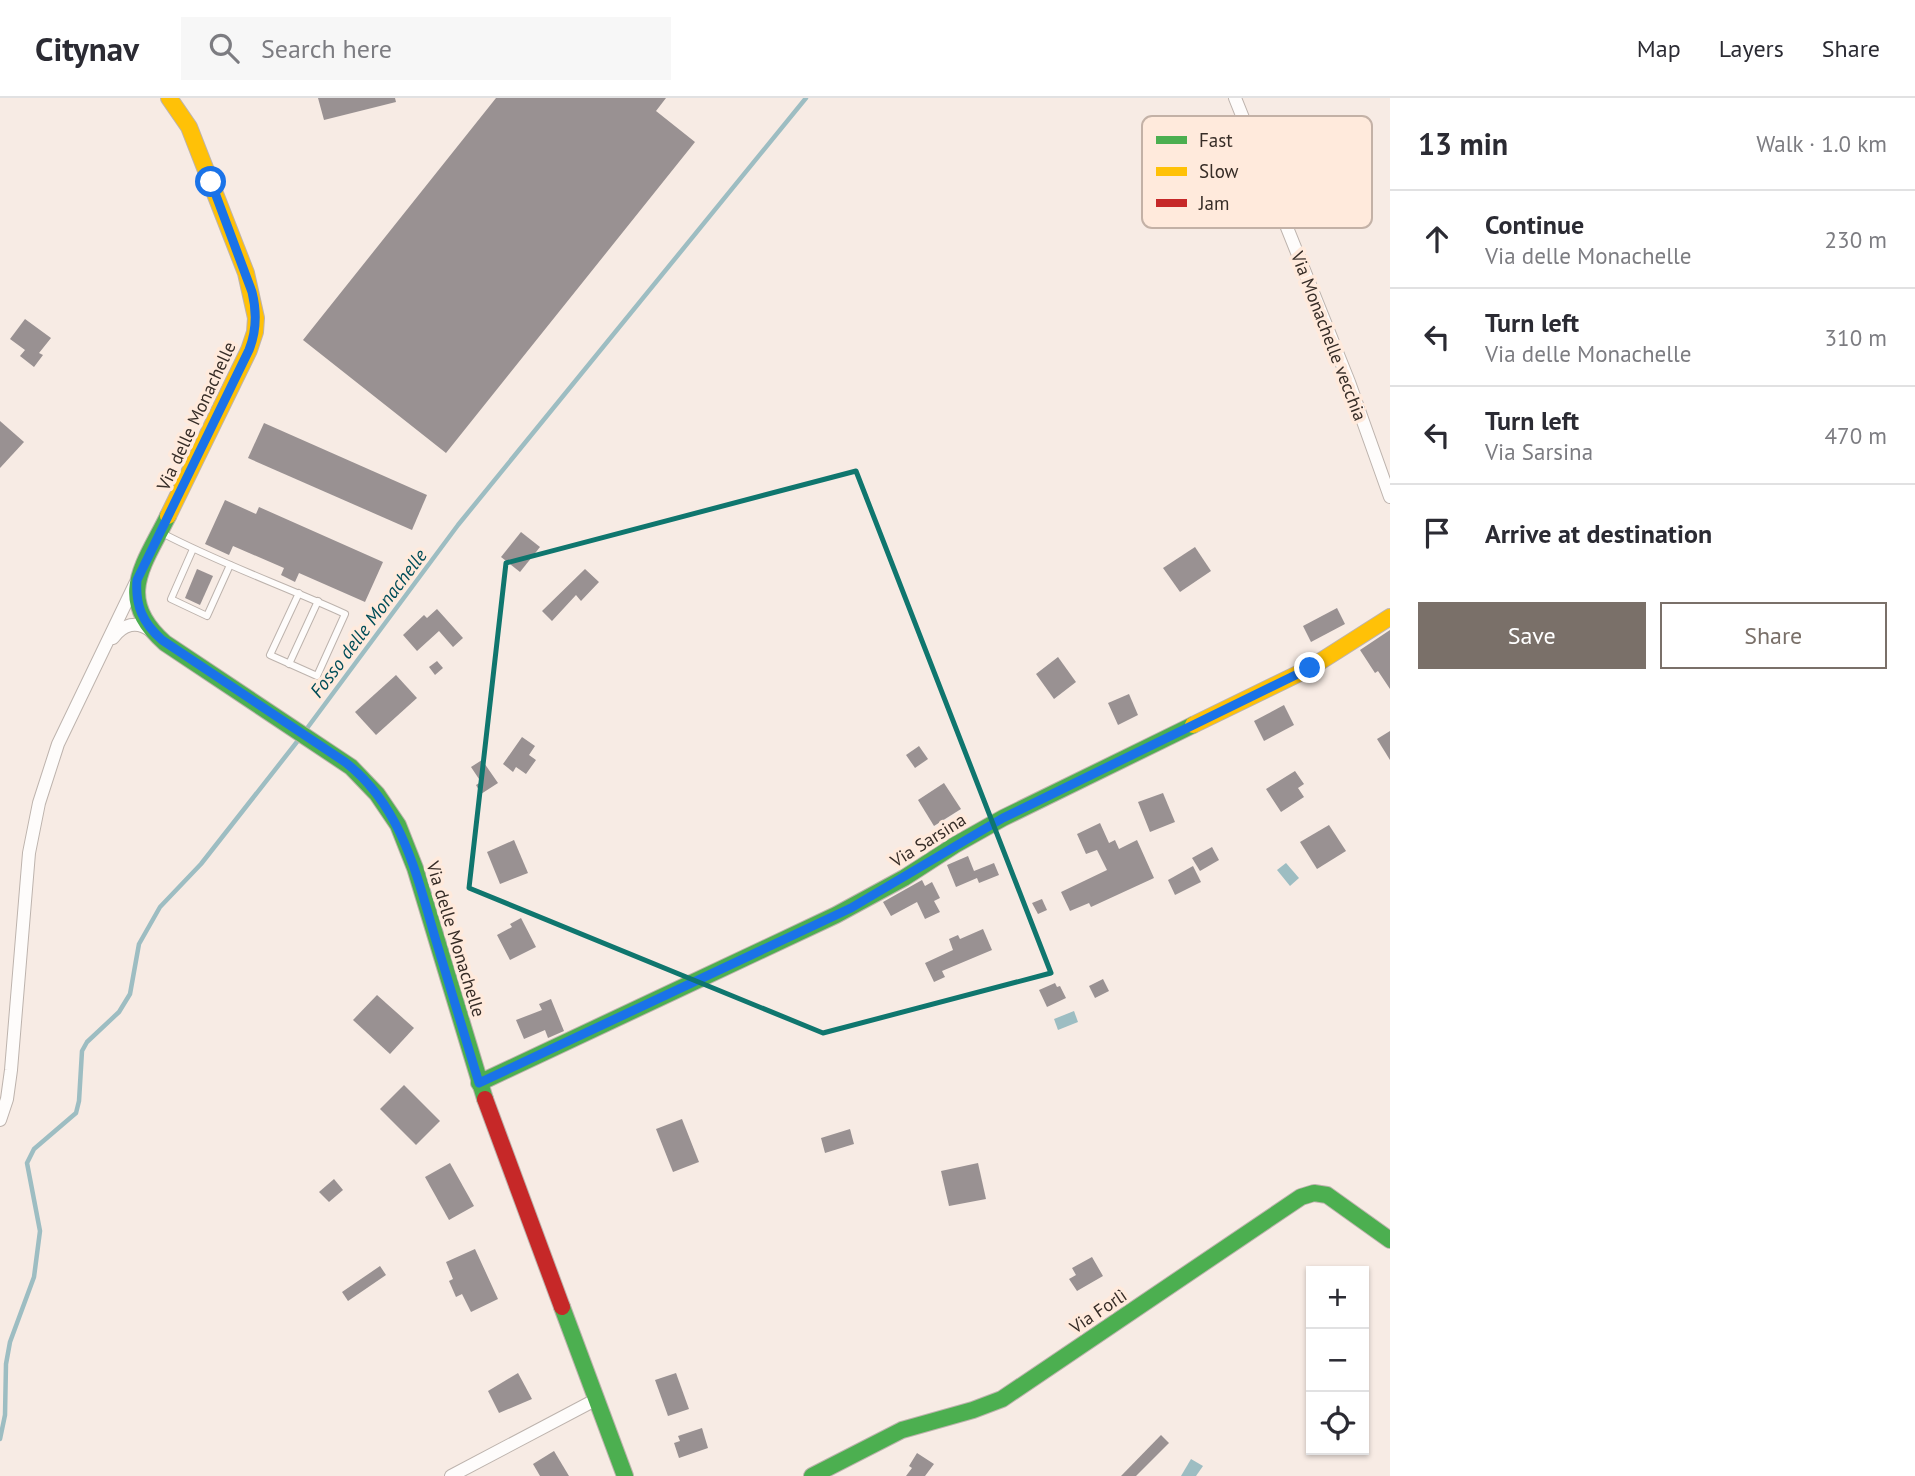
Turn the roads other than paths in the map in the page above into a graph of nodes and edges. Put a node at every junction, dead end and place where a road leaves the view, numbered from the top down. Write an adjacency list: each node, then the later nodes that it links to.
1 (169, 98): 6 (street, Via delle Monachelle)
2 (1235, 98): 3 (street, Via Monachelle vecchia)
3 (1242, 116)
4 (1287, 228): 5 (street, Via Monachelle vecchia)
5 (1390, 497)
6 (161, 532): 7 (lane); 9 (street, Via delle Monachelle)
7 (192, 549): 8 (lane); 8 (lane)
8 (230, 565): 10 (lane)
9 (137, 580): 13 (street, Via delle Monachelle); 14 (street)
10 (299, 593): 11 (lane); 15 (lane)
11 (318, 601): 15 (lane); 15 (lane)
12 (1390, 617): 16 (street, Via Sarsina)
13 (162, 640): 14 (street); 16 (street, Via delle Monachelle)
14 (105, 650): 17 (street)
15 (289, 664)
16 (479, 1083): 19 (street, Via delle Monachelle)
17 (0, 1120)
18 (1390, 1240): 22 (street, Via Forlì)
19 (597, 1399): 20 (street); 21 (street, Via delle Monachelle)
20 (452, 1476)
21 (625, 1476)
22 (812, 1476)

